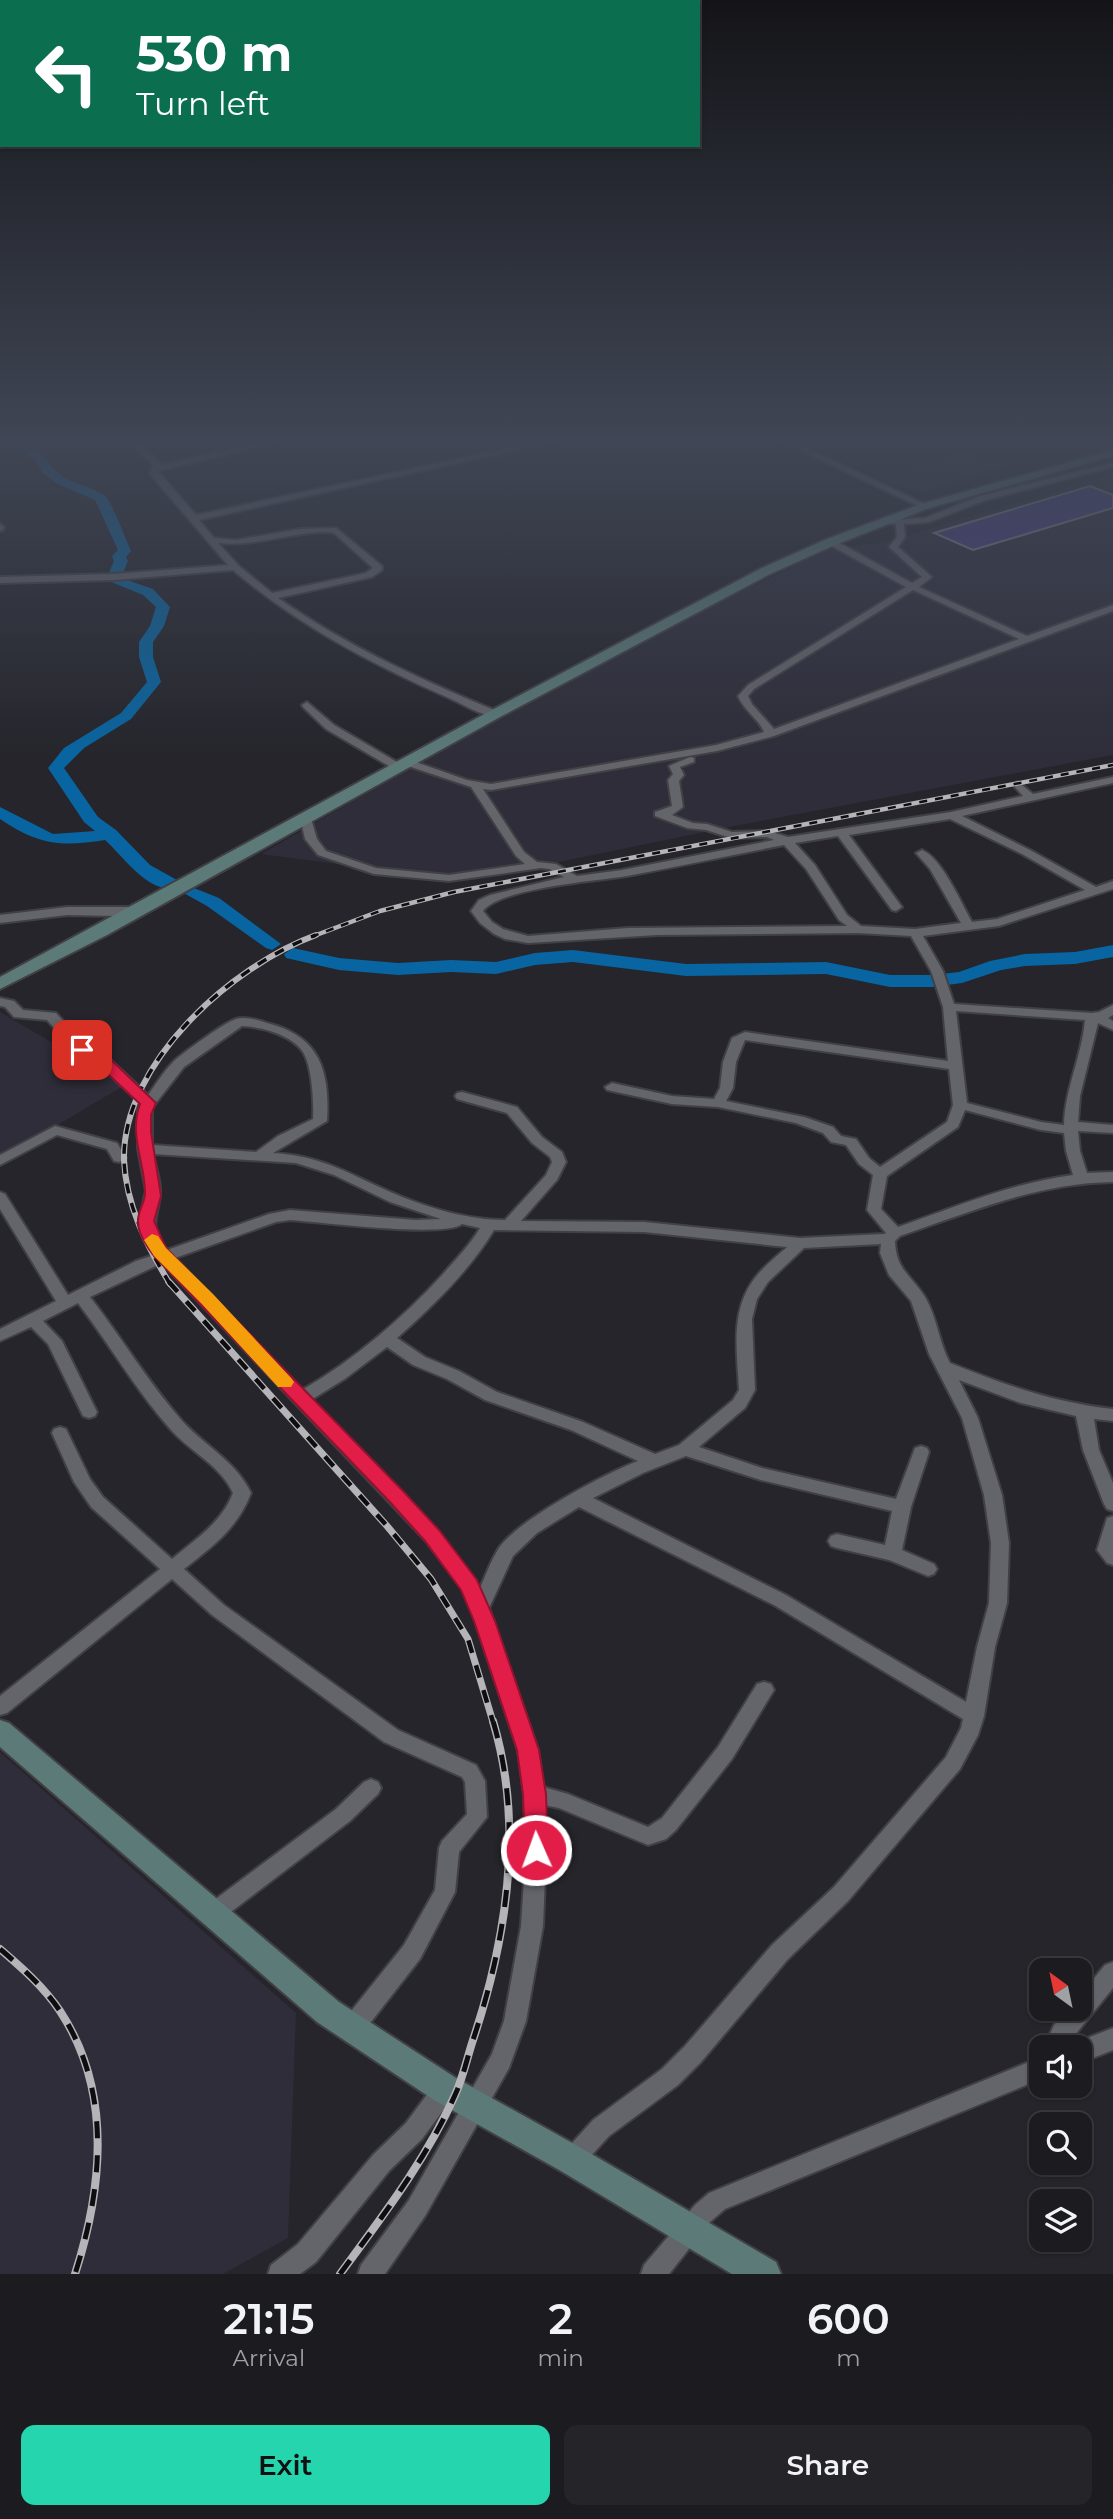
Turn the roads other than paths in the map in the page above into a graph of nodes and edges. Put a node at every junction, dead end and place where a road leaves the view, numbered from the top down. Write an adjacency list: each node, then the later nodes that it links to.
1 (217, 547): 6 (street)
2 (355, 547): 9 (street)
3 (820, 547): 13 (main road)
4 (840, 547): 8 (street)
5 (893, 547): 8 (street)
6 (235, 567): 7 (street); 9 (street)
7 (0, 580)
8 (913, 587): 11 (street); 14 (street)
9 (273, 596): 13 (street)
10 (1113, 608): 11 (street)
11 (1028, 640): 14 (street)
12 (307, 705): 16 (street)
13 (495, 714): 16 (main road)
14 (770, 734): 15 (street)
15 (717, 748): 18 (street); 24 (street)
16 (402, 764): 18 (street); 22 (main road)
17 (1113, 780): 20 (street)
18 (475, 785): 26 (street)
19 (1018, 785): 20 (street)
20 (1031, 799): 21 (street)
21 (951, 816): 23 (street); 29 (street)
22 (306, 817): 26 (street); 31 (main road)
23 (841, 832): 24 (street); 30 (street)
24 (787, 841): 27 (street); 34 (street)
25 (922, 853): 33 (street)
26 (533, 865): 27 (street)
27 (575, 879): 34 (street)
28 (1113, 886): 29 (street)
29 (1093, 890): 33 (street)
30 (896, 907)
31 (141, 909): 32 (street); 36 (main road)
32 (0, 919)
33 (968, 925): 35 (street)
34 (858, 929): 35 (street)
35 (915, 933): 38 (street)
36 (0, 984)
37 (0, 1002): 45 (street)
38 (949, 1007): 40 (street); 42 (street)
39 (1113, 1009): 40 (street)
40 (1094, 1017): 41 (street); 48 (street)
41 (1113, 1026)
42 (955, 1066): 46 (street); 47 (street)
43 (612, 1087): 46 (street)
44 (462, 1096): 60 (street)
45 (148, 1103): 50 (street); 51 (street)
46 (718, 1103): 54 (street)
47 (960, 1105): 48 (street); 54 (street)
48 (1071, 1128): 49 (street); 55 (street)
49 (1113, 1129)
50 (145, 1149): 51 (street); 63 (street)
51 (258, 1157): 58 (street)
52 (120, 1158): 53 (street)
53 (0, 1161)
54 (880, 1174): 61 (street)
55 (1081, 1177): 56 (street); 61 (street)
56 (1113, 1177)
57 (0, 1197): 64 (street)
58 (463, 1221): 59 (street); 63 (street)
59 (489, 1225): 60 (street); 67 (street)
60 (508, 1226): 62 (street)
61 (891, 1236): 62 (street); 68 (street)
62 (800, 1243): 74 (street)
63 (165, 1257): 64 (street); 69 (street)
64 (73, 1300): 65 (street); 84 (street)
65 (34, 1321): 66 (street); 70 (street)
66 (0, 1336)
67 (387, 1339): 69 (street); 76 (street)
68 (946, 1368): 71 (street); 89 (street)
69 (300, 1399): 86 (street)
70 (89, 1412)
71 (1084, 1412): 72 (street); 78 (street)
72 (1113, 1415)
73 (60, 1433): 84 (street)
74 (685, 1450): 76 (street); 79 (street)
75 (921, 1452): 79 (street)
76 (654, 1461): 77 (street)
77 (579, 1499): 86 (street); 89 (street)
78 (1113, 1504)
79 (902, 1507): 82 (street)
80 (1113, 1523): 83 (street)
81 (837, 1541): 82 (street)
82 (891, 1554): 85 (street)
83 (1113, 1559)
84 (171, 1569): 88 (street); 95 (street)
85 (928, 1569)
86 (480, 1608): 92 (street)
87 (764, 1690): 92 (street)
88 (0, 1707)
89 (974, 1716): 102 (street)
90 (0, 1731): 93 (main road)
91 (371, 1788): 93 (street)
92 (534, 1794): 101 (street)
93 (212, 1914): 95 (main road)
94 (1113, 1972): 96 (street)
95 (352, 2028): 100 (main road)
96 (1061, 2035)
97 (1113, 2039): 98 (street)
98 (1092, 2047)
99 (1029, 2073): 103 (street)
100 (445, 2089): 101 (main road); 104 (street)
101 (475, 2105): 102 (main road); 105 (street)
102 (572, 2160): 103 (main road)
103 (690, 2231): 106 (street); 107 (main road)
104 (280, 2274)
105 (370, 2274)
106 (653, 2274)
107 (764, 2274)

